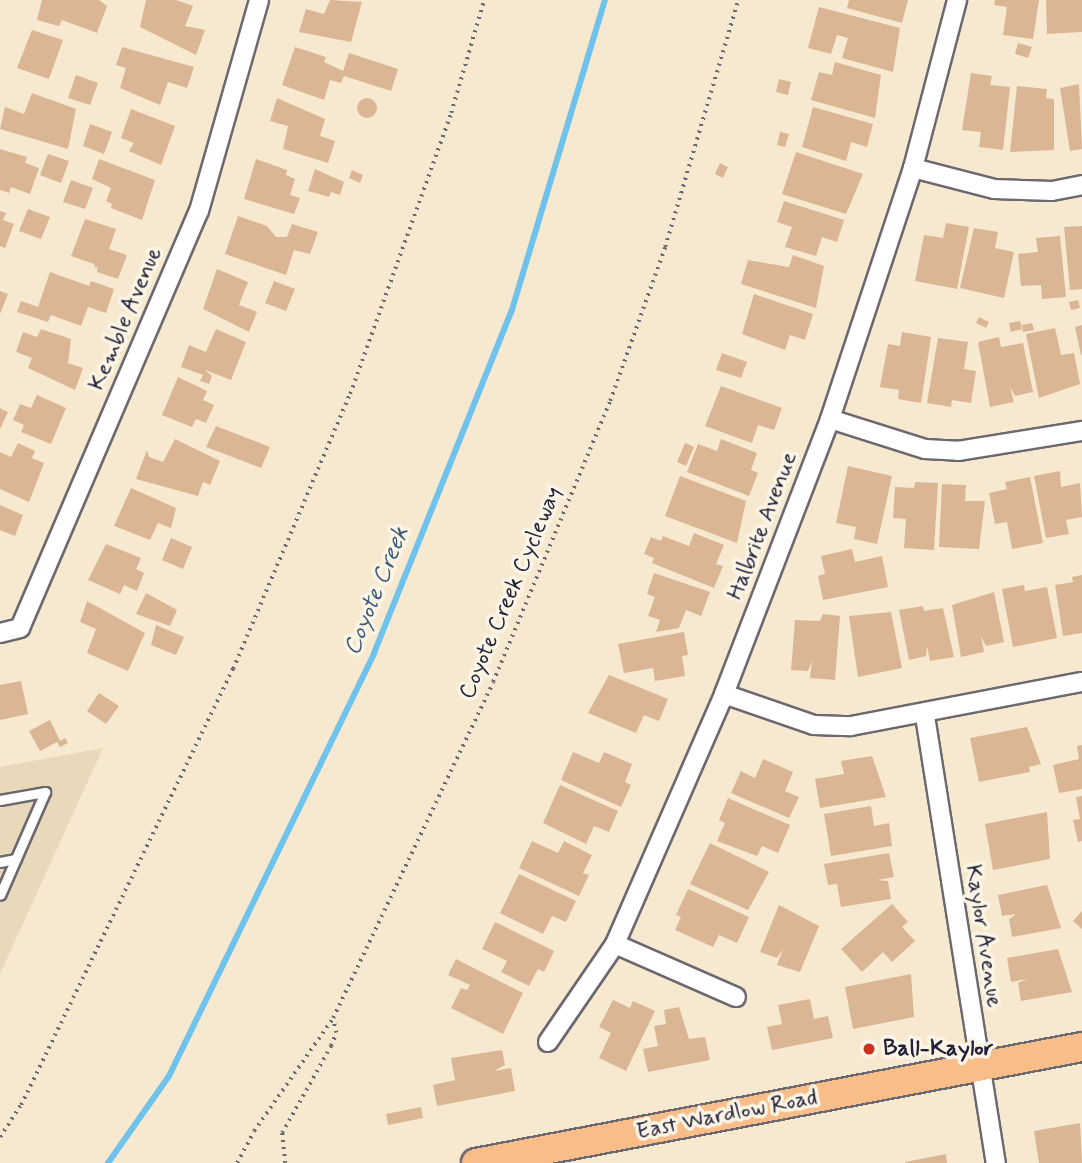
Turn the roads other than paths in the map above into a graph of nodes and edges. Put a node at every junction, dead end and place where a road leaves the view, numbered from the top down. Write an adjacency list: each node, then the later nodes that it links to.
1 (259, 0): 7 (street, Kemble Avenue)
2 (957, 0): 3 (street, Halbrite Avenue)
3 (913, 168): 4 (street); 5 (street, Halbrite Avenue)
4 (1082, 186)
5 (830, 419): 6 (street); 9 (street, Halbrite Avenue)
6 (1082, 431)
7 (0, 633)
8 (1082, 682): 10 (street)
9 (724, 694): 10 (street); 15 (street, Halbrite Avenue)
10 (925, 716): 19 (street, Kaylor Avenue)
11 (0, 800): 12 (lane)
12 (16, 859): 13 (lane); 14 (lane)
13 (0, 862)
14 (0, 895)
15 (615, 944): 16 (street); 17 (street, Halbrite Avenue)
16 (736, 997)
17 (548, 1042)
18 (1082, 1047): 19 (main road, East Wardlow Road)
19 (978, 1067): 20 (main road, East Wardlow Road); 21 (street, Kaylor Avenue)
20 (476, 1163)
21 (996, 1163)

